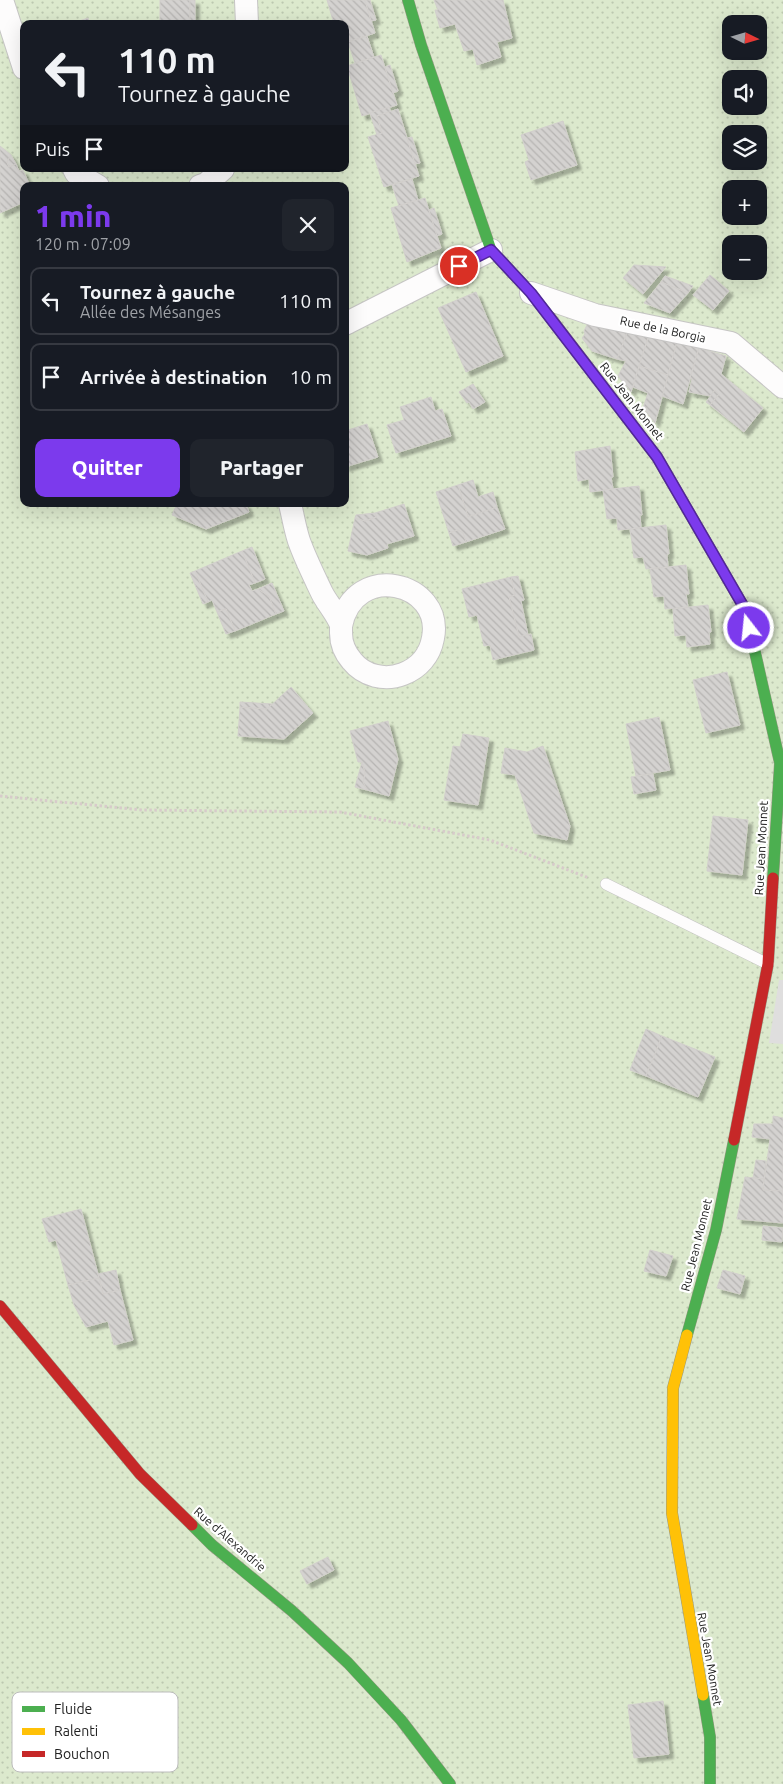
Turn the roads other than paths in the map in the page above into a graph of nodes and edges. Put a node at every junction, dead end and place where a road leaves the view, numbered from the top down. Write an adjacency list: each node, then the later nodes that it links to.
1 (2, 0): 5 (street)
2 (246, 0): 4 (street)
3 (408, 0): 10 (street, Rue Jean Monnet)
4 (247, 20)
5 (20, 56)
6 (76, 172): 8 (street)
7 (220, 172): 9 (street)
8 (91, 182)
9 (208, 182)
10 (491, 250): 11 (street, Rue Jean Monnet); 12 (street)
11 (531, 293): 13 (street, Rue de la Borgia); 17 (street, Rue Jean Monnet)
12 (349, 322)
13 (783, 387)
14 (291, 507): 15 (street)
15 (341, 626): 15 (street)
16 (606, 884): 17 (lane)
17 (775, 964): 20 (street, Rue Jean Monnet)
18 (0, 1306): 19 (street, Rue d’Alexandrie)
19 (450, 1784)
20 (710, 1784)

